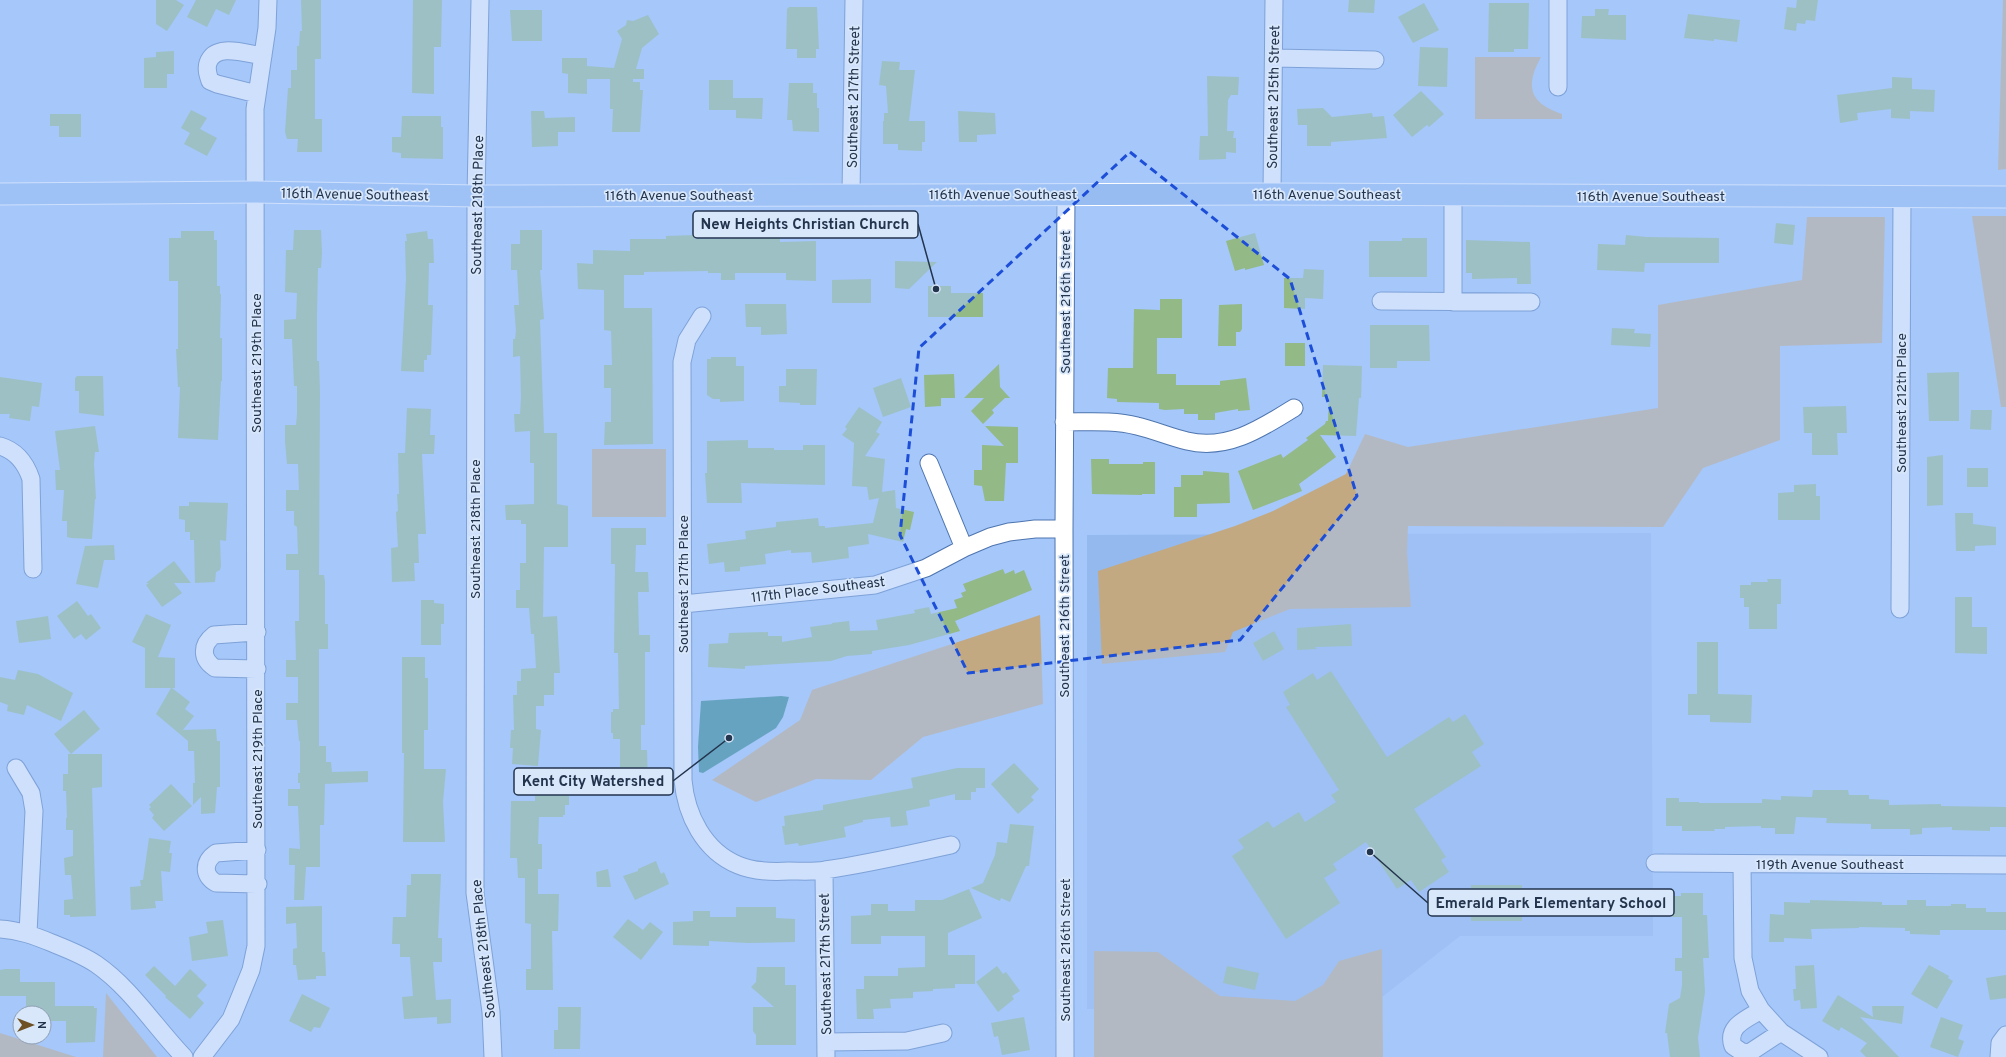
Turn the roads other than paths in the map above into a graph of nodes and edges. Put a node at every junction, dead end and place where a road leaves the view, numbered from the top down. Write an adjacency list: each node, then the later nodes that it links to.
1 (268, 0): 6 (street, Southeast 219th Place)
2 (480, 0): 17 (street, Southeast 218th Place)
3 (854, 0): 13 (street, Southeast 217th Street)
4 (1274, 0): 7 (street, Southeast 215th Street)
5 (1558, 0): 9 (street)
6 (263, 56): 10 (street, Southeast 219th Place); 10 (street)
7 (1274, 58): 8 (street); 15 (street, Southeast 215th Street)
8 (1375, 60)
9 (1558, 87)
10 (257, 94): 11 (street, Southeast 219th Place)
11 (255, 192): 12 (main road, 116th Avenue Southeast); 17 (main road, 116th Avenue Southeast); 33 (street, Southeast 219th Place)
12 (0, 194)
13 (851, 194): 14 (main road, 116th Avenue Southeast); 17 (main road, 116th Avenue Southeast)
14 (1066, 194): 15 (main road, 116th Avenue Southeast); 25 (street, Southeast 216th Street)
15 (1272, 194): 16 (main road, 116th Avenue Southeast)
16 (1453, 195): 18 (main road, 116th Avenue Southeast); 21 (street)
17 (476, 196): 52 (street, Southeast 218th Place)
18 (1902, 197): 19 (main road, 116th Avenue Southeast); 32 (street, Southeast 212th Place)
19 (2006, 197)
20 (1381, 301): 21 (street)
21 (1452, 302): 22 (street)
22 (1531, 302)
23 (702, 316): 31 (street, Southeast 217th Place)
24 (1294, 408): 25 (street)
25 (1064, 422): 28 (street, Southeast 216th Street)
26 (0, 446): 30 (street)
27 (929, 463): 29 (street)
28 (1064, 529): 29 (street, 117th Place Southeast); 53 (street, Southeast 216th Street)
29 (964, 548): 31 (street, 117th Place Southeast)
30 (33, 569)
31 (683, 604): 41 (street, Southeast 217th Place)
32 (1900, 609)
33 (256, 632): 34 (street, Southeast 219th Place); 34 (street, Southeast 219th Place)
34 (257, 669): 37 (street, Southeast 219th Place)
35 (16, 768): 44 (street)
36 (951, 845): 41 (street, Southeast 217th Place)
37 (257, 850): 42 (street, Southeast 219th Place); 42 (street)
38 (1655, 863): 39 (street, 119th Avenue Southeast)
39 (1742, 864): 40 (street, 119th Avenue Southeast); 45 (street)
40 (2006, 865)
41 (824, 871): 49 (street, Southeast 217th Street)
42 (258, 884): 51 (street, Southeast 219th Place)
43 (0, 929): 44 (street)
44 (28, 933): 50 (street)
45 (1761, 1010): 46 (street); 46 (street)
46 (1781, 1032): 54 (street)
47 (943, 1033): 49 (street)
48 (2006, 1036): 55 (street)
49 (826, 1050)
50 (184, 1057)
51 (202, 1057)
52 (493, 1057)
53 (1065, 1057)
54 (1819, 1057)
55 (2000, 1057)

